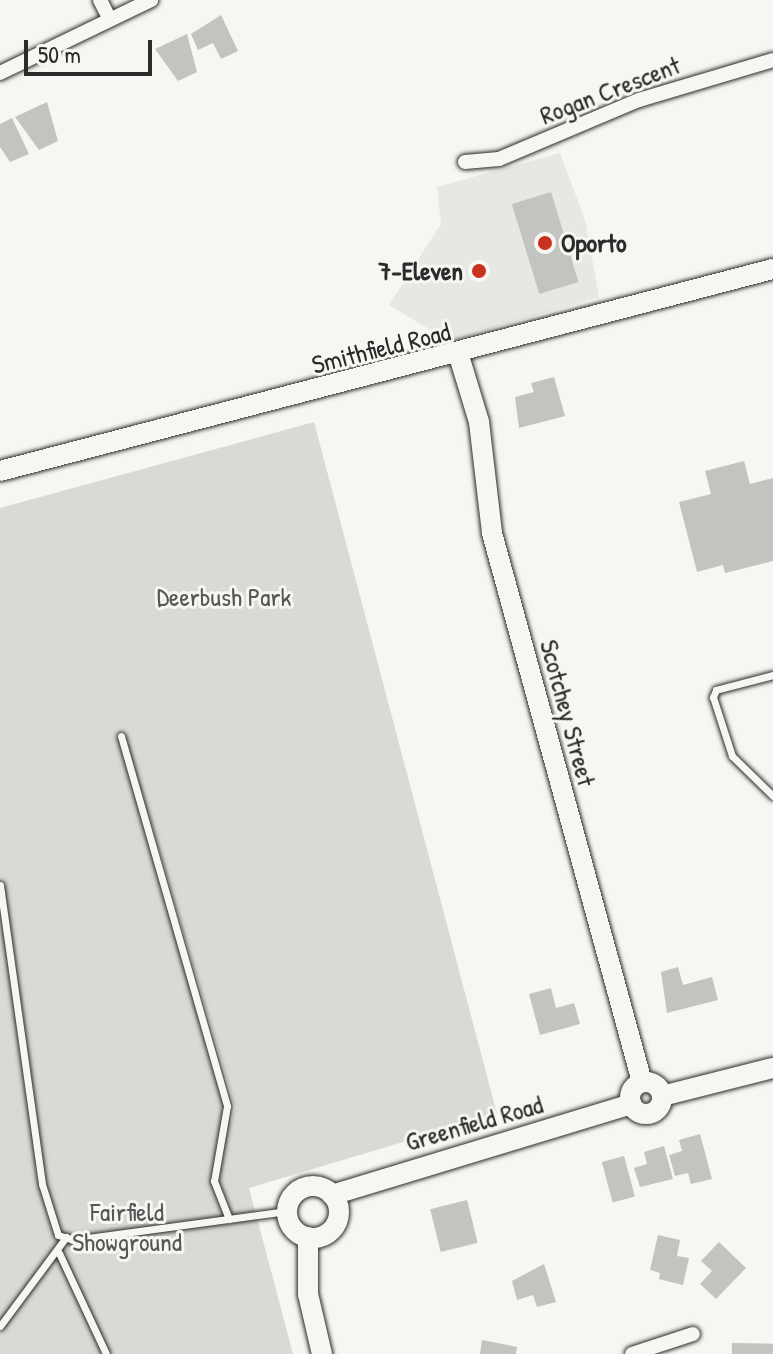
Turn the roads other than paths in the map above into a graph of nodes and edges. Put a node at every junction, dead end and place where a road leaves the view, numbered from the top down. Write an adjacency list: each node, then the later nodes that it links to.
1 (100, 0): 3 (street)
2 (151, 0): 3 (street)
3 (110, 20): 5 (street)
4 (773, 60): 6 (street, Rogan Crescent)
5 (0, 73)
6 (465, 162)
7 (773, 269): 8 (street, Smithfield Road)
8 (459, 356): 9 (street, Smithfield Road); 15 (street, Scotchey Street)
9 (0, 471)
10 (773, 675): 12 (lane)
11 (121, 736): 20 (lane)
12 (773, 796)
13 (0, 885): 21 (lane)
14 (773, 1068): 16 (street)
15 (642, 1082): 16 (street); 17 (street)
16 (662, 1096): 17 (street)
17 (631, 1104): 18 (street, Greenfield Road)
18 (332, 1195): 19 (street); 22 (street)
19 (287, 1211): 20 (lane); 22 (street)
20 (229, 1219): 21 (lane)
21 (66, 1237): 23 (lane)
22 (308, 1237): 27 (street)
23 (59, 1253): 24 (lane); 26 (lane)
24 (0, 1326)
25 (693, 1334): 28 (street)
26 (106, 1354)
27 (322, 1354)
28 (632, 1354)

